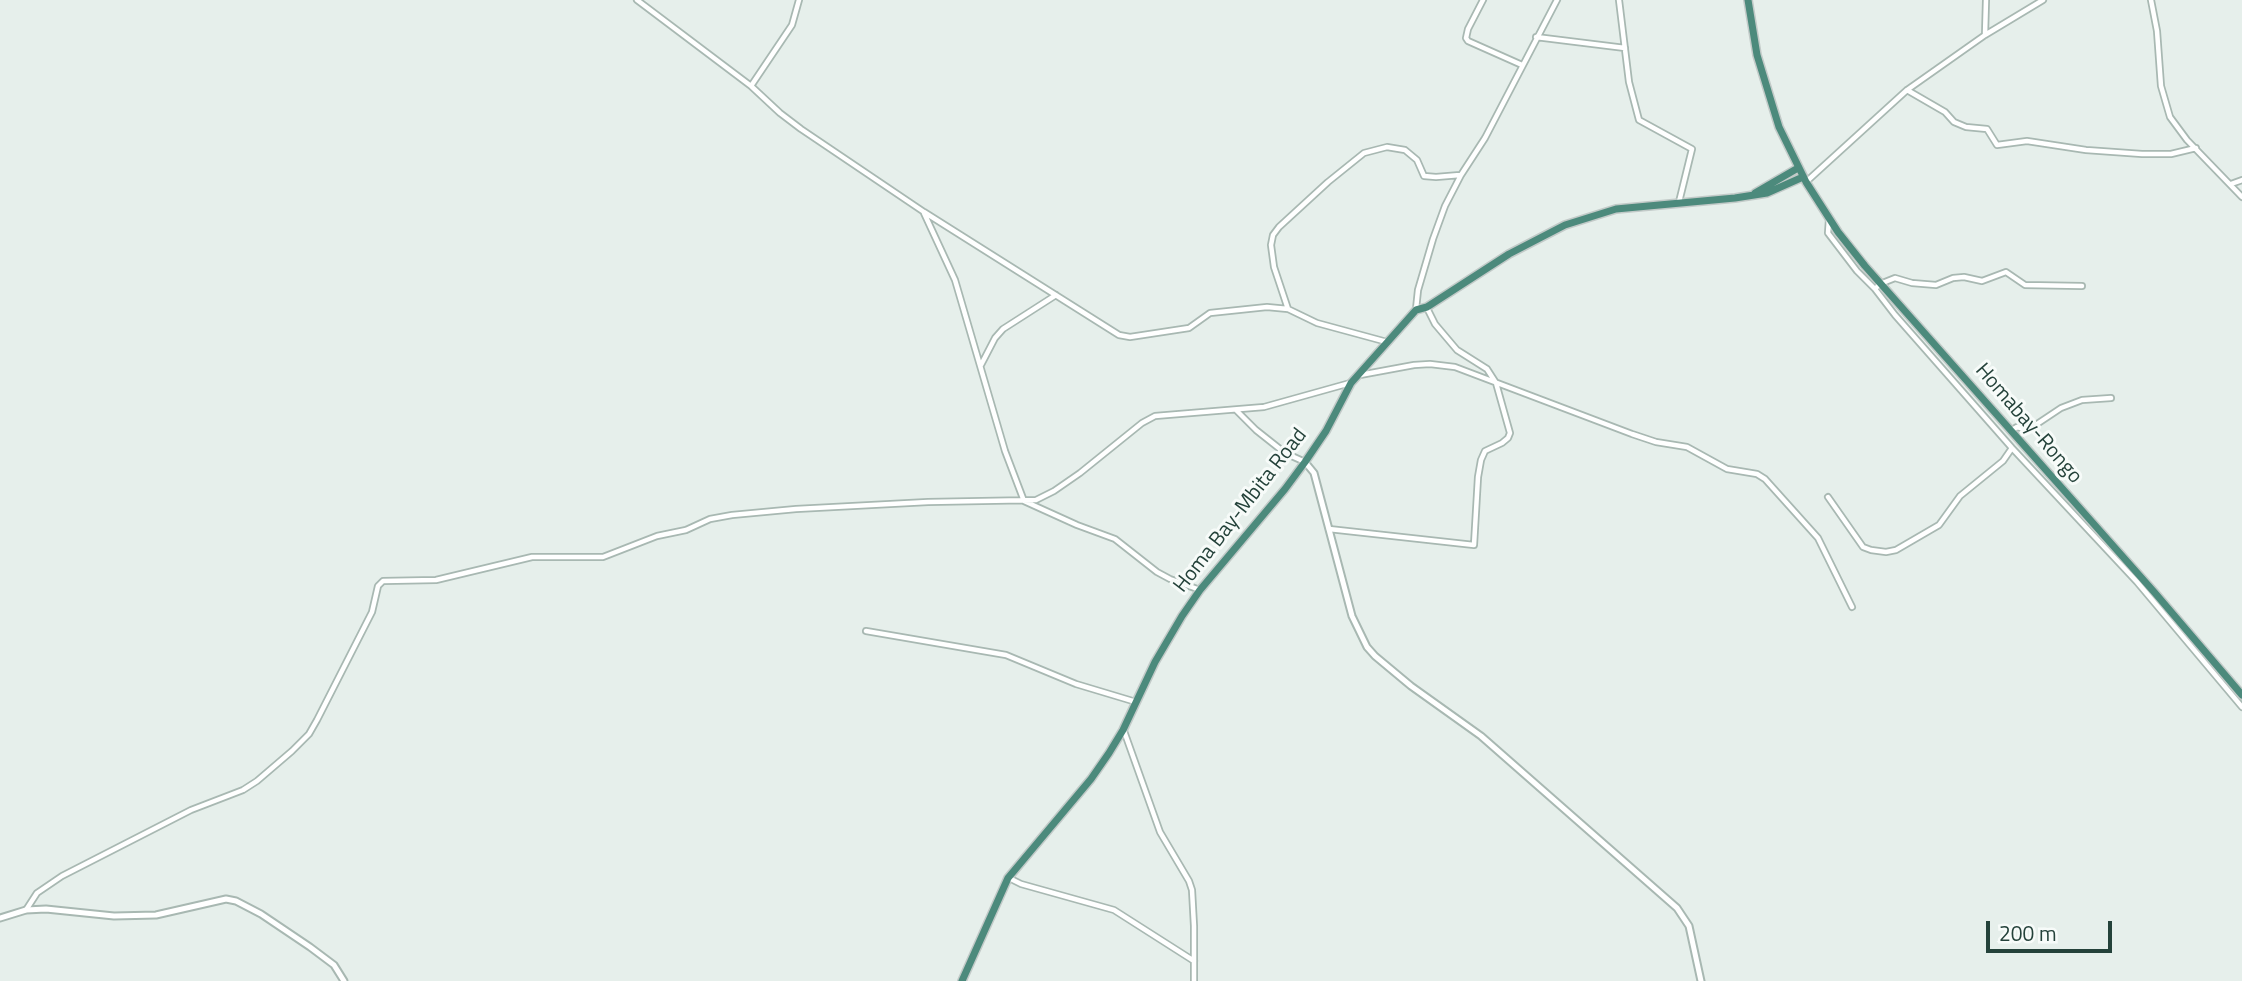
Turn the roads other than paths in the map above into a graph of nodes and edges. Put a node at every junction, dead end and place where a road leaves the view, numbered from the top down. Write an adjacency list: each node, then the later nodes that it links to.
1 (637, 0): 14 (street)
2 (799, 0): 14 (street)
3 (1483, 0): 13 (street)
4 (1557, 0): 11 (street)
5 (1619, 0): 12 (street)
6 (1748, 0): 17 (highway, Homabay-Rongo)
7 (1986, 0): 10 (street)
8 (2043, 0): 10 (street)
9 (2151, 0): 16 (street)
10 (1984, 35): 15 (street)
11 (1536, 37): 12 (street); 13 (street)
12 (1625, 48): 24 (street)
13 (1522, 65): 18 (street)
14 (751, 86): 25 (street)
15 (1907, 90): 16 (street); 19 (street)
16 (2196, 148): 21 (street)
17 (1798, 168): 19 (highway, Homabay-Rongo); 22 (highway)
18 (1461, 175): 30 (street); 31 (street)
19 (1804, 179): 22 (highway); 26 (highway, Homabay-Rongo)
20 (2242, 180): 21 (street)
21 (2231, 184): 23 (street)
22 (1754, 193): 24 (highway)
23 (2242, 197)
24 (1679, 202): 29 (highway)
25 (924, 212): 28 (street); 35 (street)
26 (1877, 286): 27 (street); 33 (highway, Homabay-Rongo); 34 (street)
27 (2082, 286)
28 (1056, 295): 30 (street); 35 (street)
29 (1427, 307): 31 (highway); 38 (street)
30 (1288, 309): 32 (street)
31 (1416, 310): 32 (highway, Homa Bay-Mbita Road)
32 (1387, 342): 36 (highway, Homa Bay-Mbita Road)
33 (1945, 357): 34 (street); 41 (highway, Homabay-Rongo)
34 (1938, 363): 42 (street)
35 (980, 365): 45 (street)
36 (1359, 376): 37 (highway, Homa Bay-Mbita Road); 38 (street)
37 (1351, 383): 40 (street); 43 (highway, Homa Bay-Mbita Road)
38 (1496, 383): 46 (street); 48 (street)
39 (2111, 398): 41 (street)
40 (1236, 410): 43 (street); 45 (street)
41 (2011, 431): 49 (highway, Homabay-Rongo)
42 (2012, 448): 44 (street); 49 (street)
43 (1305, 463): 46 (street); 47 (highway, Homa Bay-Mbita Road)
44 (1828, 497)
45 (1024, 501): 47 (street); 56 (street)
46 (1329, 529): 62 (street)
47 (1200, 590): 52 (highway, Homa Bay-Mbita Road)
48 (1852, 607)
49 (2178, 625): 51 (highway, Homabay-Rongo); 53 (street)
50 (866, 631): 52 (street)
51 (2242, 695)
52 (1137, 702): 54 (highway, Homa Bay-Mbita Road)
53 (2242, 707)
54 (1123, 730): 55 (highway, Homa Bay-Mbita Road); 58 (street)
55 (1008, 878): 58 (street); 60 (highway, Homa Bay-Mbita Road)
56 (26, 909): 57 (street); 59 (street)
57 (0, 918)
58 (1194, 961): 61 (street)
59 (344, 981)
60 (962, 981)
61 (1194, 981)
62 (1701, 981)

